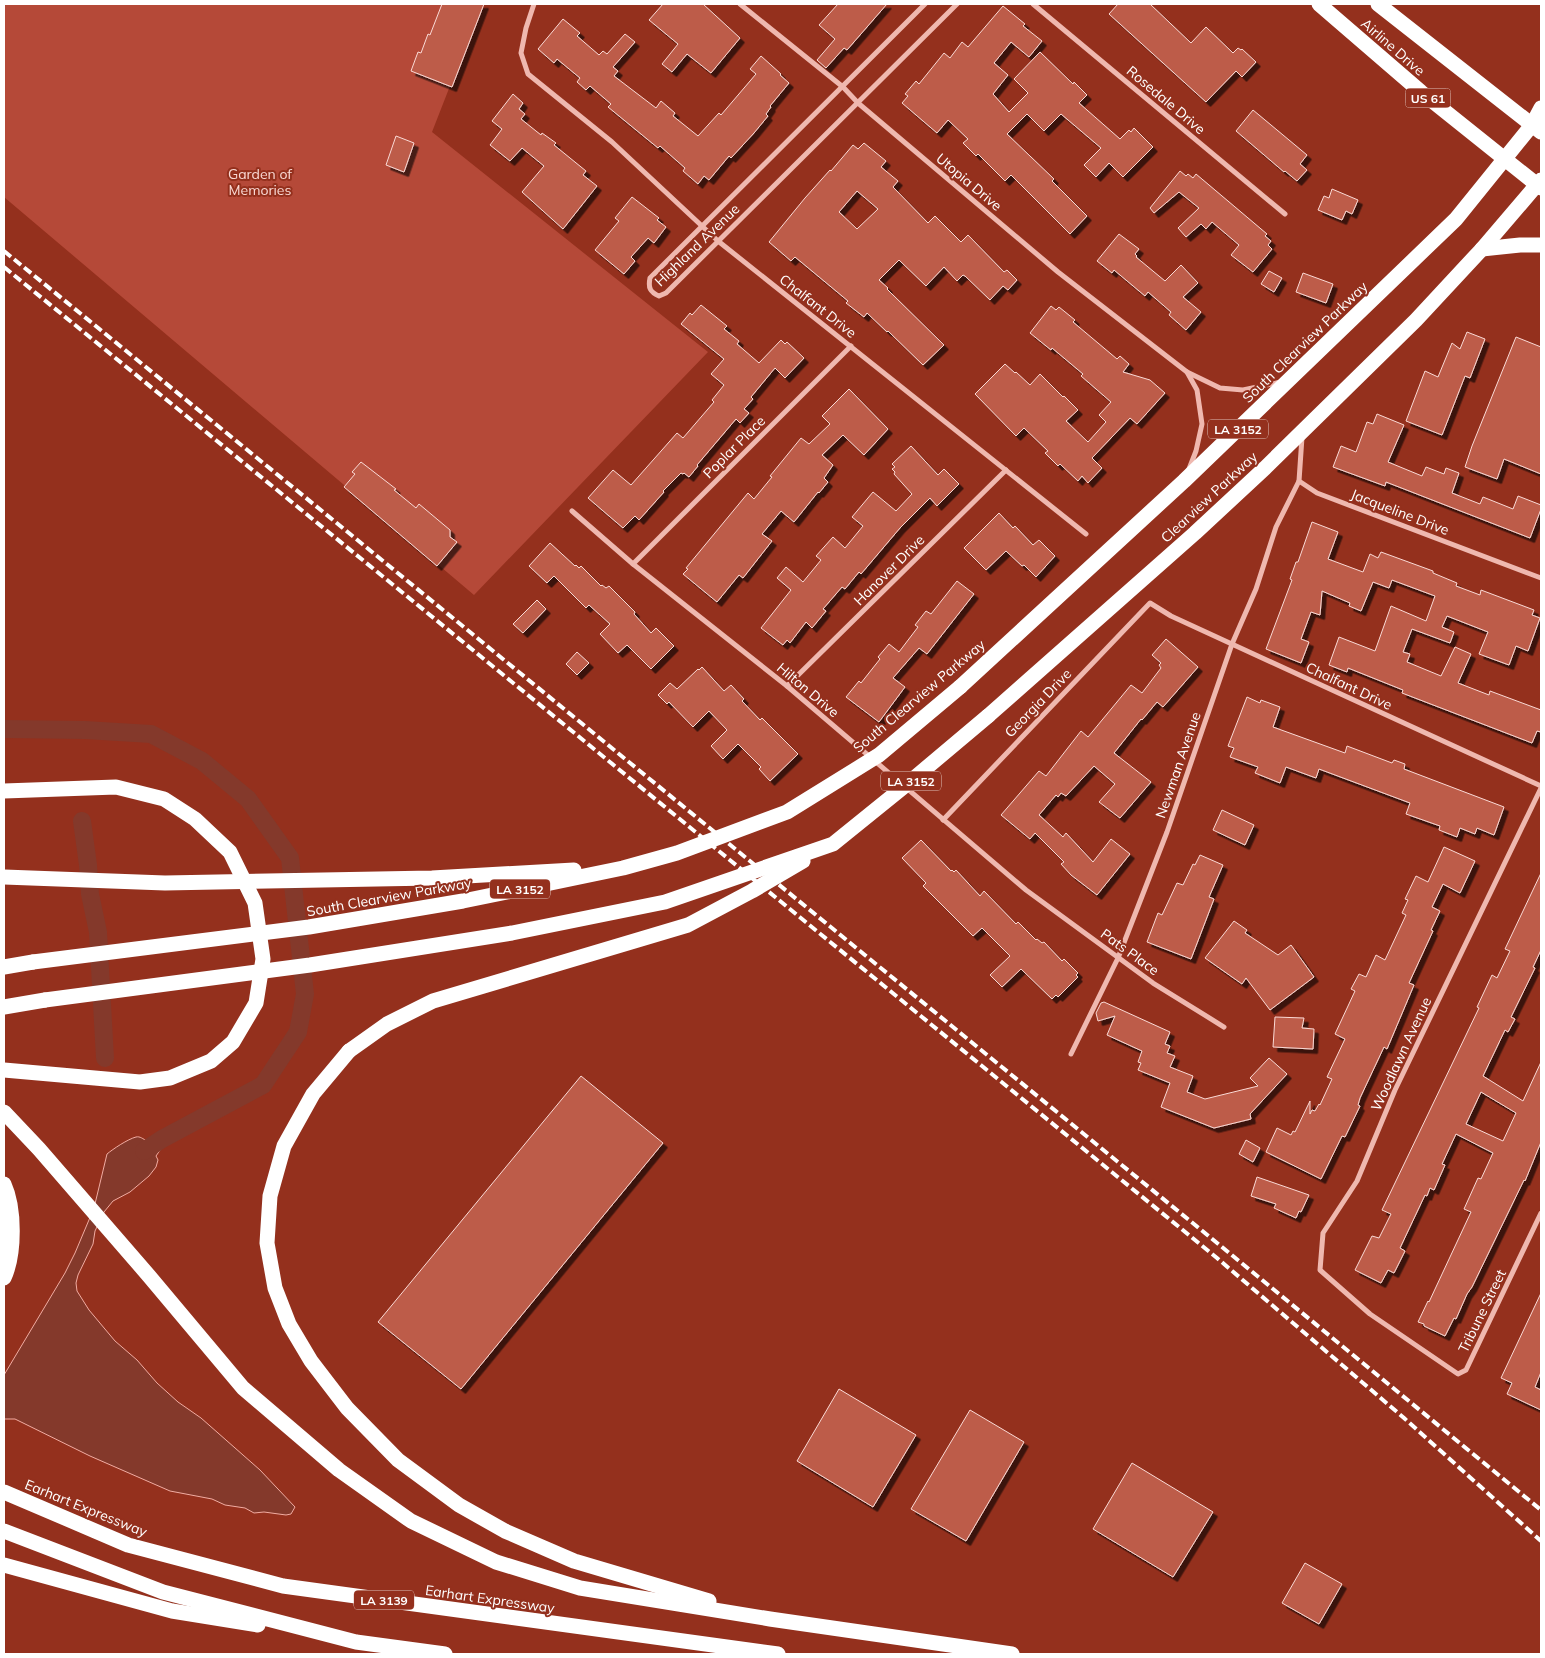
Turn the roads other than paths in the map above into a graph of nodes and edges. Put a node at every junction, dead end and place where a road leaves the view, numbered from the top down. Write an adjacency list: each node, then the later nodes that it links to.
1 (534, 4): 15 (street, Chalfant Drive)
2 (740, 4): 8 (street, Utopia Drive)
3 (925, 4): 8 (street, Highland Avenue)
4 (957, 4): 9 (street, Highland Avenue)
5 (1033, 4): 14 (street, Rosedale Drive)
6 (1319, 4): 12 (highway, Airline Drive / US 61)
7 (1378, 4): 11 (highway, Airline Drive)
8 (843, 87): 9 (street, Utopia Drive); 15 (street, Highland Avenue)
9 (858, 103): 16 (street, Highland Avenue); 20 (street, Utopia Drive)
10 (1541, 108): 11 (highway, LA 3152)
11 (1537, 128): 12 (highway, LA 3152)
12 (1506, 159): 13 (highway, Airline Drive / US 61); 21 (highway, South Clearview Parkway / LA 3152)
13 (1540, 184): 18 (highway, Clearview Parkway / LA 3152)
14 (1285, 214)
15 (702, 226): 16 (street, Chalfant Drive); 16 (street, Highland Avenue)
16 (718, 241): 19 (street, Chalfant Drive)
17 (1541, 245): 18 (highway)
18 (1482, 249): 22 (highway, Clearview Parkway / LA 3152)
19 (851, 346): 23 (street, Chalfant Drive); 28 (street, Poplar Place)
20 (1187, 372): 21 (street, Utopia Drive); 24 (street, Utopia Drive)
21 (1289, 380): 24 (highway, South Clearview Parkway / LA 3152)
22 (1303, 431): 25 (street); 36 (highway, Clearview Parkway / LA 3152, bridge)
23 (1006, 470): 27 (street, Chalfant Drive); 32 (street, Hanover Drive)
24 (1184, 481): 37 (highway, South Clearview Parkway / LA 3152, bridge)
25 (1299, 481): 29 (street, Jacqueline Drive); 31 (street, Newman Avenue)
26 (572, 510): 28 (street, Hilton Drive)
27 (1086, 534)
28 (633, 564): 32 (street, Hilton Drive)
29 (1541, 578)
30 (1150, 603): 31 (street, Chalfant Drive); 35 (street, Georgia Drive)
31 (1232, 644): 33 (street, Chalfant Drive); 40 (street, Newman Avenue)
32 (787, 686): 35 (street, Hilton Drive)
33 (1541, 787): 50 (street, Woodlawn Avenue)
34 (4, 791): 45 (highway)
35 (943, 820): 39 (street, Hilton Drive)
36 (833, 844): 42 (highway, LA 3152, bridge); 54 (highway, bridge)
37 (623, 868): 38 (highway, bridge); 41 (highway, South Clearview Parkway / LA 3152, bridge)
38 (4, 877)
39 (1026, 890): 40 (street, Pats Place)
40 (1118, 958): 43 (street, Pats Place); 44 (street, Newman Avenue)
41 (4, 967)
42 (4, 1007)
43 (1224, 1027)
44 (1071, 1054)
45 (4, 1070)
46 (4, 1112): 54 (highway)
47 (4, 1184): 49 (highway)
48 (1541, 1212): 50 (street, Tribune Street)
49 (4, 1278)
50 (1370, 1314)
51 (4, 1492): 57 (highway, Earhart Expressway / LA 3139)
52 (4, 1531): 55 (highway)
53 (4, 1566): 55 (highway)
54 (770, 1619): 58 (highway)
55 (356, 1642): 56 (highway)
56 (445, 1654)
57 (778, 1654)
58 (1012, 1654)

